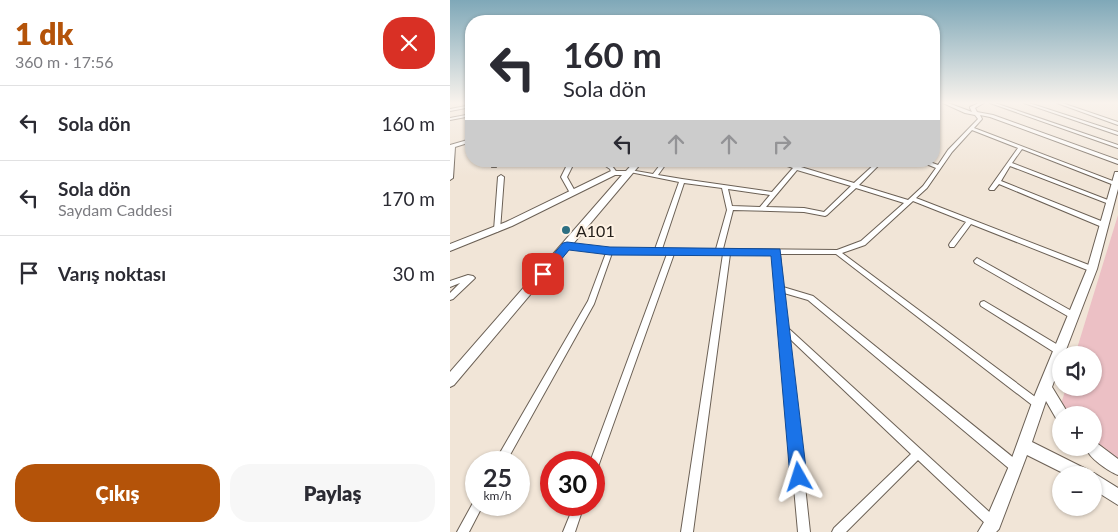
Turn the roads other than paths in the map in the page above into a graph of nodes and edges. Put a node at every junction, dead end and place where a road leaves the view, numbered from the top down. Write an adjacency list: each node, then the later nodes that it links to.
1 (971, 128): 8 (street); 12 (street)
2 (1024, 128): 10 (street)
3 (1062, 128): 9 (street)
4 (1100, 128): 5 (street)
5 (1118, 134)
6 (465, 142): 7 (street)
7 (451, 147): 23 (street)
8 (1021, 147): 11 (street); 27 (street)
9 (1118, 148)
10 (1118, 162)
11 (1009, 164): 26 (street); 34 (street)
12 (940, 166)
13 (569, 167): 31 (street)
14 (610, 167): 21 (street)
15 (635, 167): 20 (main road)
16 (662, 167): 22 (street)
17 (875, 167): 28 (street)
18 (939, 167): 33 (street)
19 (796, 168): 28 (street); 32 (street)
20 (631, 172): 21 (main road); 22 (street); 41 (main road)
21 (614, 173): 31 (main road)
22 (655, 176): 25 (street)
23 (450, 178)
24 (501, 178): 39 (street)
25 (682, 181): 29 (street); 44 (street)
26 (998, 181): 30 (street); 38 (street)
27 (1117, 185): 34 (main road)
28 (856, 186): 33 (street); 36 (street)
29 (725, 188): 32 (street); 35 (street)
30 (992, 189)
31 (573, 193): 39 (main road)
32 (773, 194): 36 (street)
33 (911, 200): 37 (street); 48 (street)
34 (1111, 203): 38 (main road)
35 (729, 208): 36 (street); 45 (street)
36 (761, 209)
37 (970, 221): 40 (street); 50 (street)
38 (1104, 225): 50 (main road)
39 (497, 230): 42 (main road)
40 (952, 245)
41 (567, 246): 43 (street); 60 (main road)
42 (450, 248)
43 (610, 251): 44 (street); 66 (street)
44 (658, 251): 46 (street)
45 (723, 251): 46 (street); 47 (street); 80 (street)
46 (672, 252): 67 (street)
47 (776, 252): 48 (street); 52 (street)
48 (837, 252): 63 (street)
49 (977, 260): 55 (street)
50 (1092, 270): 55 (main road)
51 (450, 284): 53 (street)
52 (780, 289): 56 (street); 71 (street)
53 (450, 297)
54 (984, 304): 58 (street)
55 (1074, 316): 57 (main road)
56 (784, 330): 68 (street); 81 (street)
57 (1062, 346)
58 (1052, 347)
59 (1052, 371): 62 (main road)
60 (454, 372): 61 (main road)
61 (450, 381)
62 (1045, 388): 63 (main road); 64 (main road)
63 (1039, 405): 65 (main road)
64 (1056, 406)
65 (1024, 446): 70 (main road); 71 (main road)
66 (507, 451)
67 (599, 451)
68 (918, 454): 77 (street); 82 (street)
69 (1102, 455): 72 (main road)
70 (1065, 466)
71 (1016, 467): 77 (main road)
72 (1118, 468)
73 (1102, 487): 74 (main road)
74 (1118, 497)
75 (472, 516): 78 (street)
76 (575, 516): 79 (street)
77 (990, 527)
78 (463, 532)
79 (568, 532)
80 (687, 532)
81 (804, 532)
82 (838, 532)

